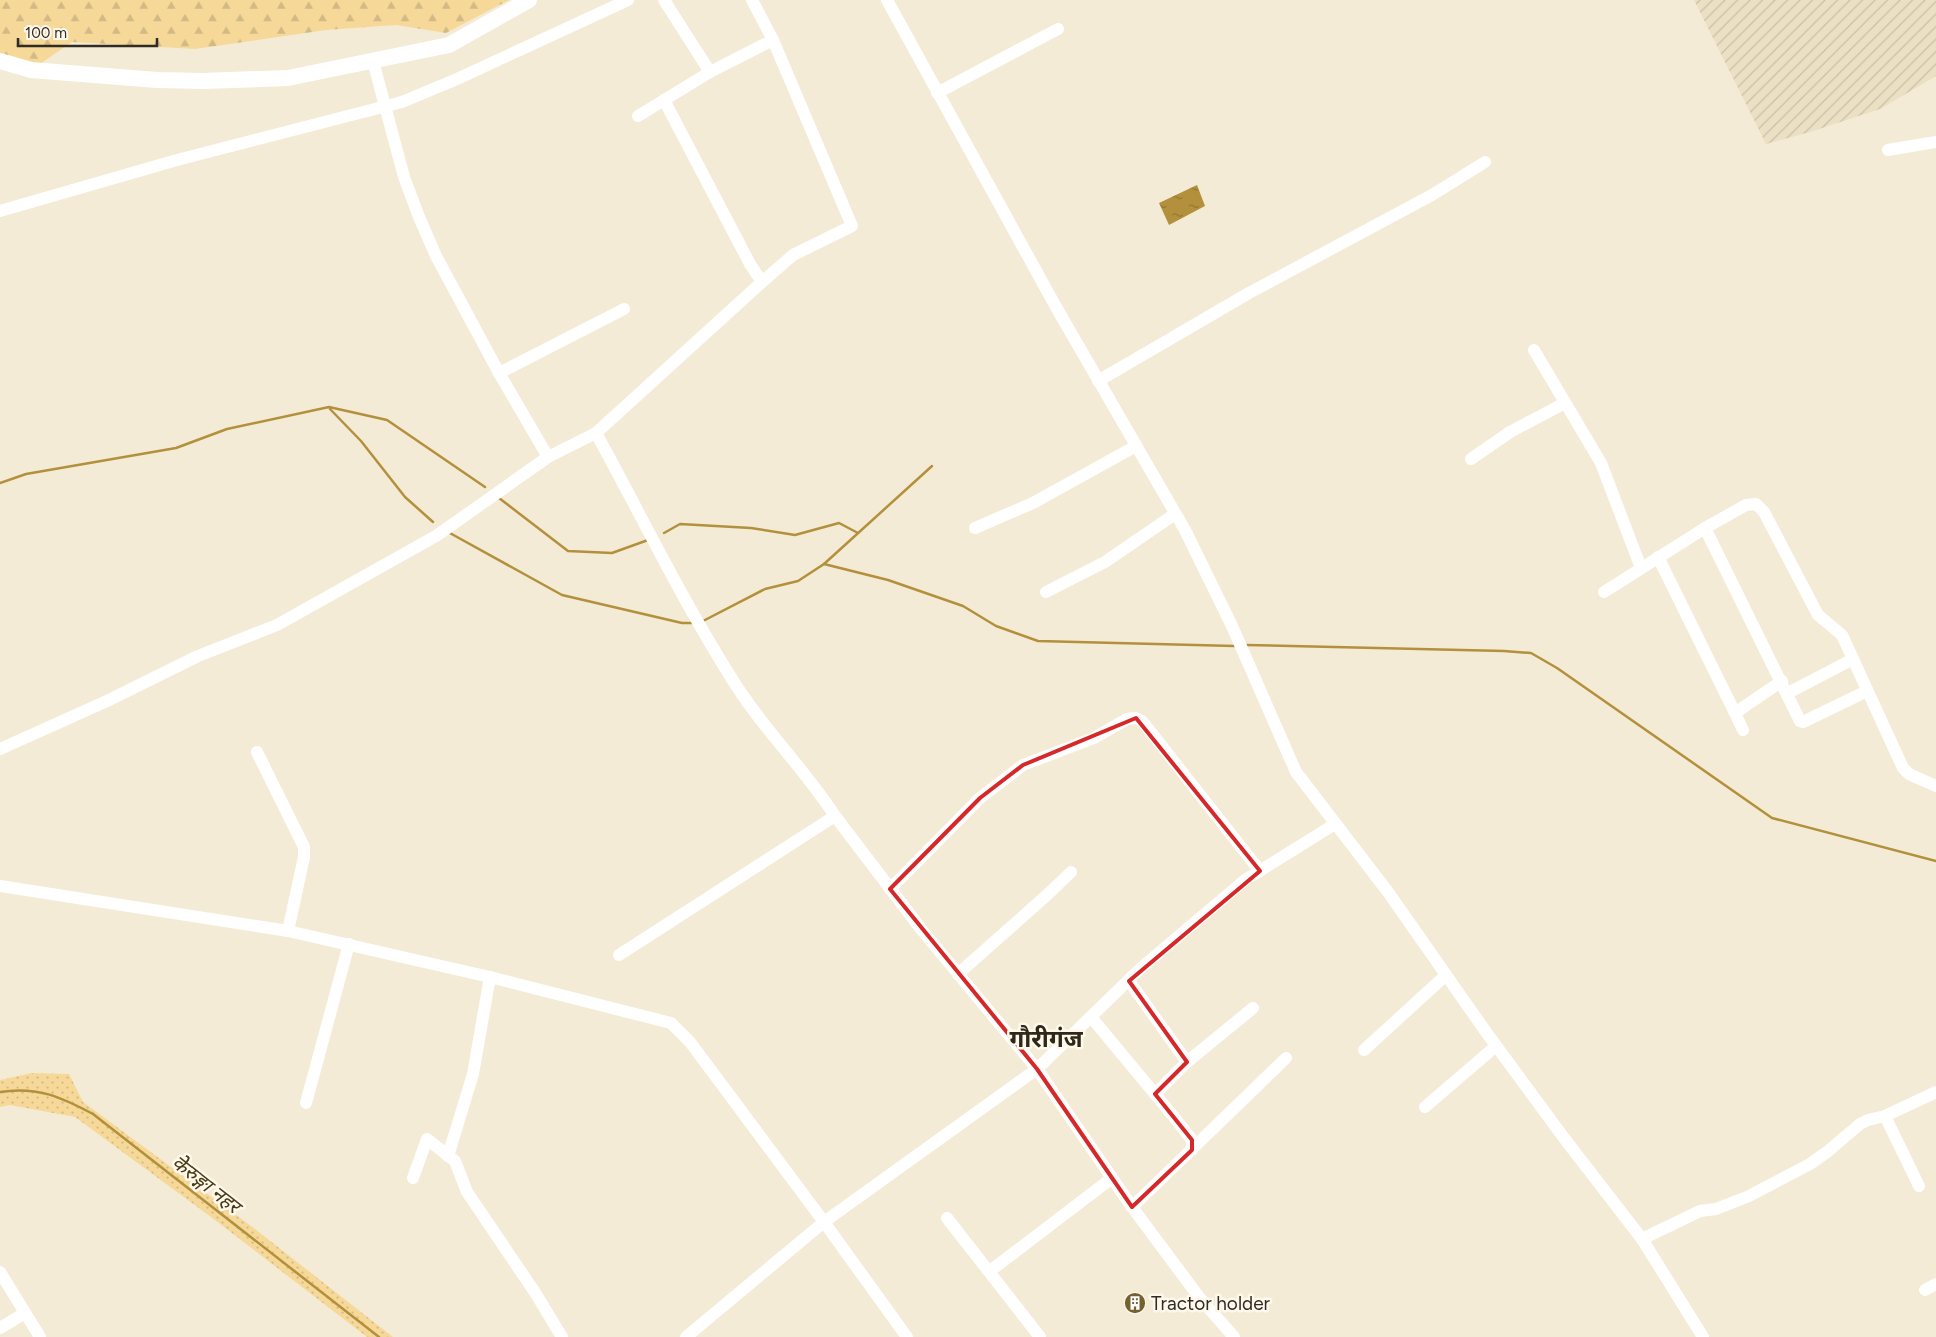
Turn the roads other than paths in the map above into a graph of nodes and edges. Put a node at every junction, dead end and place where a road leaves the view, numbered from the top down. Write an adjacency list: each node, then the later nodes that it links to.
1 (529, 0): 9 (main road)
2 (628, 0): 13 (street)
3 (664, 0): 10 (street)
4 (752, 0): 7 (street)
5 (887, 0): 11 (street)
6 (1058, 29): 11 (street)
7 (773, 40): 10 (street); 19 (street)
8 (0, 61): 9 (main road)
9 (373, 61): 13 (street)
10 (710, 72): 12 (street)
11 (937, 93): 23 (street)
12 (664, 100): 14 (street); 19 (street)
13 (386, 108): 18 (street); 22 (street)
14 (638, 116)
15 (1936, 142): 16 (street)
16 (1888, 150)
17 (1485, 162): 23 (street)
18 (0, 211)
19 (762, 282): 25 (street)
20 (624, 309): 22 (street)
21 (1534, 350): 24 (street)
22 (499, 372): 27 (street)
23 (1098, 381): 26 (street)
24 (1565, 403): 28 (street); 33 (street)
25 (596, 433): 27 (street); 44 (street)
26 (1136, 446): 29 (street); 30 (street)
27 (548, 457): 41 (street)
28 (1471, 459)
29 (1176, 514): 34 (street); 45 (street)
30 (975, 528)
31 (1705, 528): 32 (street); 36 (street); 37 (street)
32 (1658, 557): 33 (street); 39 (street)
33 (1640, 568): 35 (street)
34 (1046, 592)
35 (1604, 592)
36 (1853, 659): 37 (street); 38 (street)
37 (1785, 687): 38 (street); 39 (street)
38 (1867, 691): 43 (street)
39 (1735, 713): 40 (street)
40 (1743, 730)
41 (0, 749)
42 (257, 752): 50 (street)
43 (1936, 786)
44 (835, 816): 49 (street); 52 (street)
45 (1335, 824): 46 (street); 54 (street)
46 (1260, 871): 49 (street); 56 (street)
47 (1071, 872): 53 (street)
48 (0, 886): 50 (street)
49 (890, 889): 53 (street)
50 (288, 931): 51 (street)
51 (349, 944): 55 (street); 66 (street)
52 (618, 955)
53 (958, 974): 63 (street)
54 (1446, 975): 59 (street); 60 (street)
55 (490, 977): 70 (street); 76 (street)
56 (1128, 981): 58 (street); 62 (street)
57 (1253, 1008): 62 (street)
58 (1091, 1017): 63 (street); 65 (street)
59 (1496, 1046): 67 (street); 77 (street)
60 (1364, 1050)
61 (1286, 1058): 69 (street)
62 (1187, 1062): 65 (street)
63 (1037, 1069): 72 (street); 76 (street)
64 (1936, 1092): 68 (street)
65 (1156, 1094): 69 (street)
66 (306, 1104)
67 (1425, 1106)
68 (1885, 1116): 73 (street); 77 (street)
69 (1192, 1150): 74 (street)
70 (448, 1156): 71 (street); 83 (street)
71 (414, 1178)
72 (1112, 1178): 74 (street); 78 (street)
73 (1919, 1186)
74 (1132, 1207): 87 (street)
75 (947, 1218): 78 (street)
76 (824, 1222): 84 (street); 85 (street)
77 (1642, 1239): 88 (street)
78 (990, 1271): 86 (street)
79 (0, 1272): 80 (street)
80 (25, 1312): 81 (street); 82 (street)
81 (0, 1328)
82 (40, 1337)
83 (562, 1337)
84 (686, 1337)
85 (907, 1337)
86 (1040, 1337)
87 (1234, 1337)
88 (1703, 1337)

